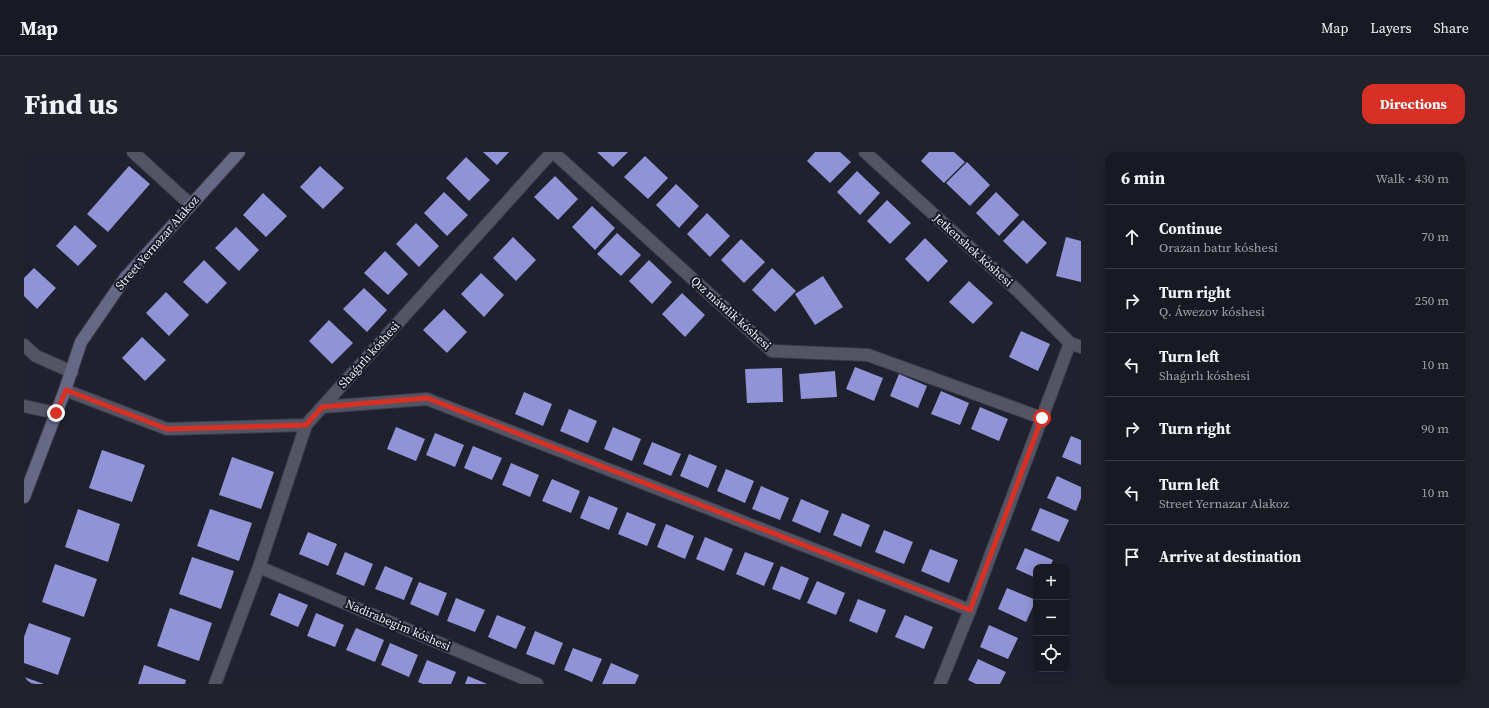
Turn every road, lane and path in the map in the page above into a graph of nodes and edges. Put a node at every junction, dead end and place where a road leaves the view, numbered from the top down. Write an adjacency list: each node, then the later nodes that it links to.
1 (133, 152): 5 (street)
2 (239, 152): 5 (main road, Street Yernazar Alakoz)
3 (552, 152): 11 (street, Shaǵırlı kóshesi); 13 (street, Qız máwlik kóshesi)
4 (865, 152): 7 (street, Jetkenshek kóshesi)
5 (190, 205): 8 (main road, Street Yernazar Alakoz)
6 (24, 345): 8 (street)
7 (1075, 345): 13 (street)
8 (72, 372): 9 (main road, Street Yernazar Alakoz)
9 (66, 390): 12 (main road, Street Yernazar Alakoz); 14 (street)
10 (24, 406): 12 (street)
11 (322, 407): 14 (street, Shaǵırlı kóshesi); 17 (street)
12 (56, 413): 15 (main road, Street Yernazar Alakoz)
13 (1042, 418): 17 (street)
14 (306, 425): 16 (street, Shaǵırlı kóshesi)
15 (24, 497)
16 (259, 567): 18 (street, Shaǵırlı kóshesi); 19 (street, Nadirabegim kóshesi)
17 (970, 610): 20 (street)
18 (215, 684)
19 (537, 684)
20 (940, 684)

